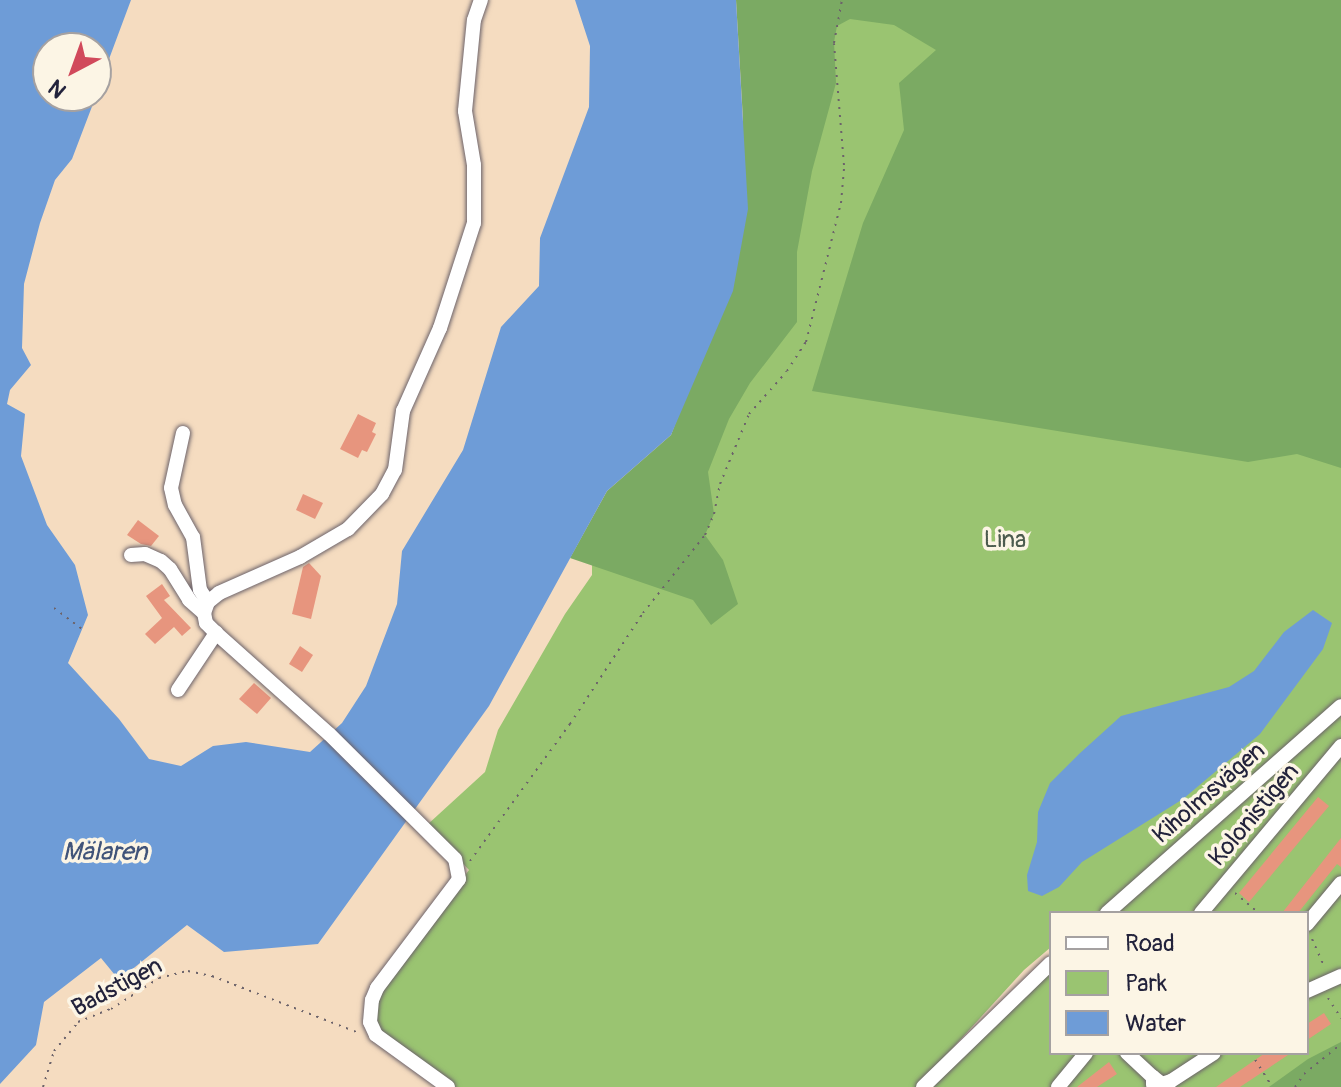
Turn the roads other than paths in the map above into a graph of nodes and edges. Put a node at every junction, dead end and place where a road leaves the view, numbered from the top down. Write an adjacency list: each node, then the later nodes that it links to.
1 (481, 0): 4 (street)
2 (183, 433): 4 (street)
3 (131, 555): 4 (street)
4 (206, 608): 5 (street)
5 (216, 633): 6 (street); 18 (street)
6 (178, 690)
7 (1339, 712): 10 (street, Kiholmsvägen)
8 (1341, 746): 11 (street, Kolonistigen)
9 (1341, 883): 12 (street)
10 (1109, 911)
11 (1203, 911)
12 (1309, 929)
13 (1049, 969): 19 (street)
14 (1084, 1055): 20 (street)
15 (1129, 1055): 17 (street)
16 (1211, 1055): 17 (street)
17 (1153, 1082)
18 (448, 1087)
19 (923, 1087)
20 (1058, 1087)

